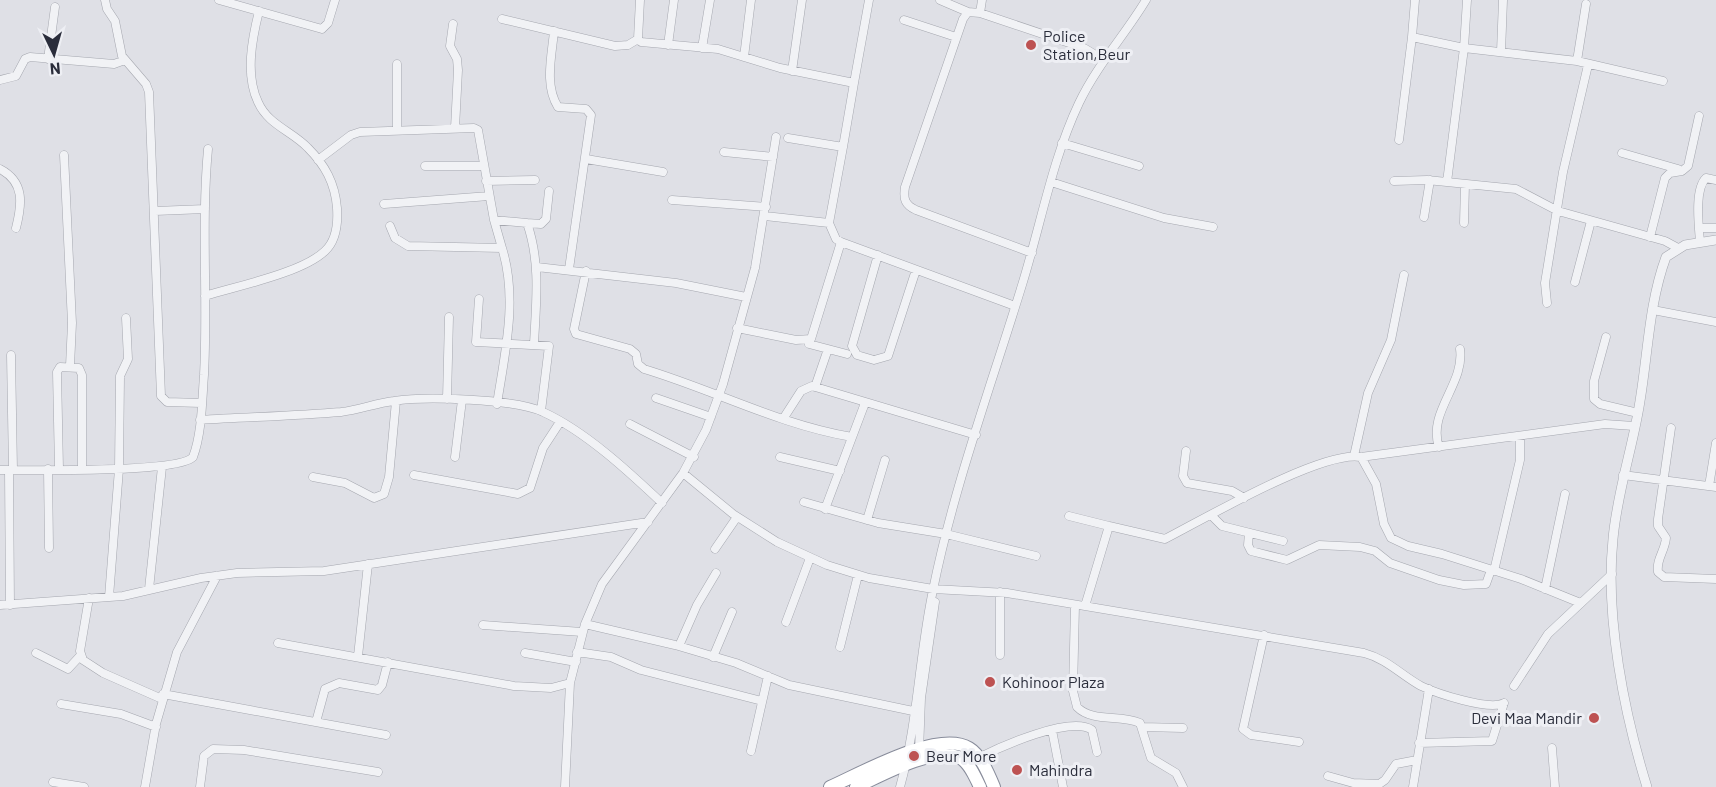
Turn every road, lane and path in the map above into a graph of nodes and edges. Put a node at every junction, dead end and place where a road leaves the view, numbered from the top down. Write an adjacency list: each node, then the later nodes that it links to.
1 (105, 0): 34 (street)
2 (219, 0): 18 (street)
3 (335, 0): 18 (street)
4 (640, 0): 27 (street)
5 (674, 0): 28 (street)
6 (710, 0): 29 (street)
7 (751, 0): 32 (street)
8 (802, 0): 39 (street)
9 (869, 0): 42 (street)
10 (940, 0): 19 (street)
11 (982, 0): 20 (street)
12 (1146, 0): 35 (street)
13 (1415, 0): 25 (street)
14 (1467, 0): 30 (street)
15 (1503, 0): 31 (street)
16 (1586, 4): 36 (street)
17 (55, 8): 33 (street)
18 (259, 11): 57 (street)
19 (968, 12): 20 (street); 26 (street)
20 (980, 12): 35 (street)
21 (502, 19): 24 (street)
22 (904, 21): 26 (street)
23 (453, 24): 44 (street)
24 (555, 31): 27 (street); 56 (street)
25 (1412, 37): 30 (street); 48 (street)
26 (956, 38): 97 (street)
27 (638, 39): 28 (street)
28 (668, 45): 29 (street)
29 (702, 48): 32 (street)
30 (1464, 48): 31 (street); 70 (street)
31 (1501, 52): 36 (street)
32 (744, 57): 39 (street)
33 (48, 58): 34 (street); 40 (street)
34 (125, 60): 77 (street)
35 (1104, 60): 49 (street)
36 (1577, 61): 38 (street)
37 (397, 64): 45 (street)
38 (1588, 65): 41 (street); 78 (street)
39 (792, 71): 42 (street)
40 (0, 80)
41 (1663, 81)
42 (855, 83): 50 (street)
43 (1699, 116): 62 (street)
44 (455, 128): 45 (street); 59 (street)
45 (398, 130): 57 (street)
46 (776, 137): 55 (street)
47 (788, 138): 50 (street)
48 (1399, 140)
49 (1062, 143): 60 (street); 69 (street)
50 (843, 147): 84 (street)
51 (208, 149): 76 (street)
52 (724, 152): 55 (street)
53 (1622, 153): 62 (street)
54 (64, 155): 123 (street)
55 (773, 157): 79 (street)
56 (585, 159): 63 (street); 100 (street)
57 (318, 160): 105 (street)
58 (425, 166): 59 (street)
59 (484, 166): 67 (street)
60 (1140, 166)
61 (0, 168): 88 (street)
62 (1682, 171): 91 (street)
63 (663, 172)
64 (535, 180): 67 (street)
65 (1430, 180): 68 (street); 70 (street); 80 (street)
66 (1716, 180): 89 (street)
67 (486, 181): 73 (street)
68 (1394, 181)
69 (1051, 182): 87 (street); 97 (street)
70 (1447, 182): 71 (street)
71 (1465, 184): 78 (street); 85 (street)
72 (549, 191): 83 (street)
73 (489, 196): 75 (street); 81 (street)
74 (672, 200): 79 (street)
75 (384, 204)
76 (205, 209): 77 (street); 105 (street)
77 (155, 211): 130 (street)
78 (1558, 211): 82 (street); 108 (street)
79 (766, 212): 84 (street); 106 (street)
80 (1424, 217)
81 (494, 220): 83 (street); 95 (street)
82 (1591, 221): 91 (street); 104 (street)
83 (527, 223): 99 (street)
84 (829, 223): 93 (street)
85 (1464, 223)
86 (390, 226): 95 (street)
87 (1213, 227)
88 (16, 228)
89 (1699, 228): 90 (street); 94 (street)
90 (1716, 228)
91 (1650, 237): 96 (street)
92 (1716, 240): 94 (street)
93 (841, 242): 98 (street); 114 (street)
94 (1700, 242): 96 (street)
95 (502, 248): 116 (street)
96 (1678, 248): 110 (street)
97 (1032, 253): 109 (street)
98 (878, 255): 101 (street); 101 (street)
99 (537, 267): 100 (street); 117 (street)
100 (569, 269): 102 (street)
101 (916, 270): 109 (street)
102 (586, 272): 106 (street); 125 (street)
103 (1404, 275): 150 (street)
104 (1575, 282)
105 (205, 296): 130 (street)
106 (746, 297): 114 (street)
107 (478, 299): 116 (street)
108 (1547, 303)
109 (1016, 306): 142 (street)
110 (1653, 310): 113 (street); 134 (street)
111 (449, 317): 127 (street)
112 (126, 318): 157 (street)
113 (1716, 322)
114 (737, 328): 125 (street)
115 (1606, 337): 134 (street)
116 (506, 344): 117 (street); 132 (street)
117 (534, 344): 133 (street)
118 (809, 344): 119 (street)
119 (828, 349): 121 (street); 124 (street)
120 (1460, 349): 146 (street)
121 (847, 354)
122 (11, 355): 159 (street)
123 (70, 366): 155 (street); 156 (street)
124 (815, 387): 131 (street); 136 (street)
125 (719, 395): 135 (street); 136 (street)
126 (656, 398): 135 (street)
127 (447, 399): 128 (street); 129 (street)
128 (396, 400): 137 (street); 164 (street)
129 (462, 400): 132 (street); 148 (street)
130 (201, 403): 137 (street)
131 (865, 403): 142 (street); 144 (street)
132 (497, 404): 133 (street)
133 (541, 411): 138 (street)
134 (1638, 412): 140 (street)
135 (711, 417): 151 (street)
136 (783, 419): 144 (street)
137 (200, 420): 153 (street)
138 (560, 422): 162 (street); 170 (street)
139 (630, 424): 151 (street)
140 (1634, 426): 143 (street); 163 (street)
141 (1671, 428): 165 (street)
142 (976, 435): 179 (street)
143 (1520, 436): 146 (street); 186 (street)
144 (852, 437): 160 (street)
145 (1716, 443): 166 (street)
146 (1439, 447): 150 (street)
147 (1186, 451): 168 (street)
148 (455, 457)
149 (780, 457): 160 (street)
150 (1358, 457): 168 (street); 186 (street)
151 (694, 458): 161 (street)
152 (885, 460): 175 (street)
153 (162, 467): 157 (street); 192 (street)
154 (48, 469): 155 (street); 159 (street); 181 (street)
155 (59, 469): 156 (street)
156 (82, 469): 157 (street)
157 (119, 469): 196 (street)
158 (0, 470): 159 (street)
159 (11, 470): 200 (street)
160 (840, 471): 171 (street)
161 (683, 473): 170 (street); 174 (street)
162 (414, 475)
163 (1623, 475): 165 (street); 189 (street)
164 (313, 477)
165 (1663, 480): 166 (street); 191 (street)
166 (1712, 487)
167 (1565, 494): 194 (street)
168 (1244, 498): 172 (street)
169 (804, 502): 171 (street)
170 (662, 503): 176 (street)
171 (825, 509): 175 (street)
172 (1211, 515): 177 (street); 178 (street)
173 (1069, 516): 177 (street)
174 (737, 517): 182 (street); 184 (street)
175 (867, 520): 179 (street)
176 (648, 522): 185 (street); 205 (street)
177 (1109, 526): 202 (street)
178 (1248, 533): 180 (street); 186 (street)
179 (948, 534): 183 (street); 193 (street)
180 (1282, 542)
181 (48, 548)
182 (715, 549)
183 (1036, 556)
184 (810, 558): 188 (street); 204 (street)
185 (368, 564): 190 (street); 217 (street)
186 (1493, 570): 194 (street)
187 (716, 573): 210 (street)
188 (858, 574): 193 (street); 211 (street)
189 (1612, 574): 198 (street); 260 (street)
190 (217, 576): 192 (street); 225 (street)
191 (1716, 579)
192 (149, 589): 196 (street)
193 (935, 589): 195 (street); 228 (street); 240 (street)
194 (1545, 589): 198 (street)
195 (1000, 592): 201 (street); 215 (street)
196 (109, 597): 197 (street)
197 (89, 598): 200 (street); 216 (street)
198 (1578, 603): 223 (street)
199 (0, 605): 200 (street)
200 (10, 605)
201 (1075, 605): 202 (street); 231 (street)
202 (1085, 606): 208 (street)
203 (732, 612): 218 (street)
204 (786, 622)
205 (585, 624): 207 (street); 210 (street)
206 (483, 625): 207 (street)
207 (582, 632): 212 (street)
208 (1264, 635): 224 (street); 235 (street)
209 (278, 643): 217 (street)
210 (679, 646): 218 (street)
211 (840, 647)
212 (577, 652): 220 (street); 226 (street)
213 (36, 653): 216 (street)
214 (525, 653): 220 (street)
215 (1000, 655)
216 (80, 656): 225 (street)
217 (358, 656): 219 (street)
218 (713, 657): 221 (street)
219 (388, 662): 222 (street); 229 (street)
220 (576, 662): 222 (street)
221 (768, 676): 226 (street); 228 (street)
222 (570, 683): 250 (street)
223 (1514, 686)
224 (1429, 689): 236 (street); 236 (street)
225 (163, 697): 229 (street); 230 (street)
226 (762, 701): 238 (street)
227 (61, 704): 230 (street)
228 (913, 711): 240 (street)
229 (316, 722): 234 (street)
230 (156, 727): 248 (street)
231 (1142, 727): 232 (street); 257 (street)
232 (1182, 728)
233 (1052, 730): 239 (street); 241 (street); 256 (street)
234 (386, 735)
235 (1299, 742)
236 (1419, 743): 242 (street)
237 (1552, 748): 259 (street)
238 (751, 751)
239 (1097, 752)
240 (913, 756): 241 (highway); 251 (highway); 252 (highway); 253 (street); 254 (highway)
241 (978, 758): 255 (highway)
242 (1418, 760): 246 (street); 258 (street)
243 (378, 772): 249 (street)
244 (1328, 776): 246 (street)
245 (53, 782): 247 (street)
246 (1377, 786)
247 (84, 787)
248 (145, 787)
249 (200, 787)
250 (565, 787)
251 (830, 787)
252 (856, 787)
253 (900, 787)
254 (980, 787)
255 (994, 787)
256 (1064, 787)
257 (1183, 787)
258 (1413, 787)
259 (1555, 787)
260 (1647, 787)

